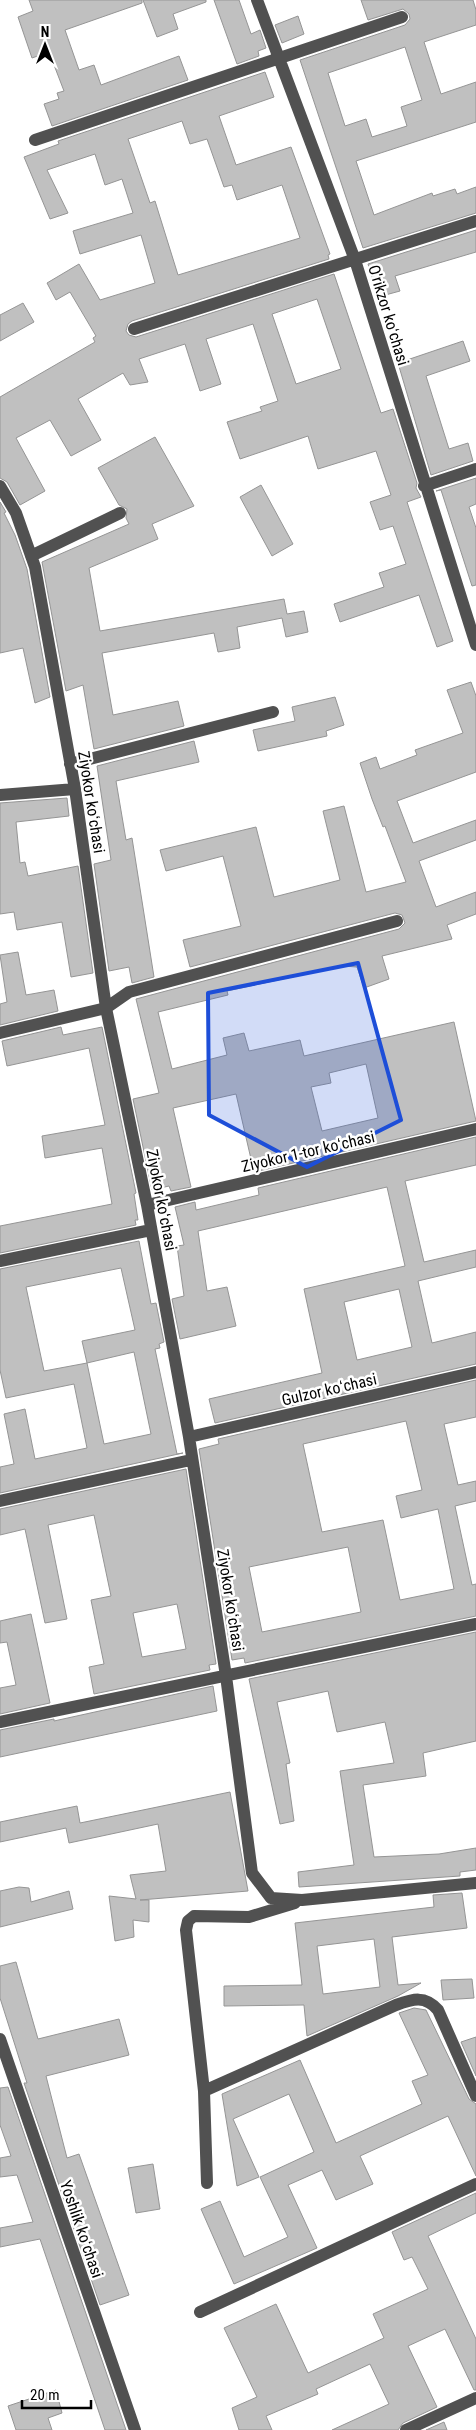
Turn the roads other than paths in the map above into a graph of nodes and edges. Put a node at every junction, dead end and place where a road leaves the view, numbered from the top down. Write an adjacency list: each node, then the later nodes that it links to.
1 (257, 0): 3 (street, O'rikzor koʻchasi)
2 (402, 17): 3 (street)
3 (277, 58): 4 (street); 6 (street, O'rikzor koʻchasi)
4 (35, 140)
5 (476, 221): 6 (street)
6 (355, 260): 7 (street); 10 (street, O'rikzor koʻchasi)
7 (134, 329)
8 (476, 469): 10 (street)
9 (0, 486): 12 (street, Ziyokor koʻchasi)
10 (424, 486): 13 (street, O'rikzor koʻchasi)
11 (120, 513): 12 (street)
12 (31, 556): 15 (street, Ziyokor koʻchasi)
13 (476, 645)
14 (273, 712): 15 (street)
15 (70, 764): 16 (street, Ziyokor koʻchasi)
16 (75, 789): 17 (street); 19 (street, Ziyokor koʻchasi)
17 (0, 795)
18 (397, 921): 19 (street)
19 (106, 1008): 20 (street); 22 (street, Ziyokor koʻchasi)
20 (0, 1033)
21 (476, 1129): 22 (street, Ziyokor 1-tor koʻchasi)
22 (147, 1206): 23 (street, Ziyokor koʻchasi)
23 (151, 1230): 24 (street); 26 (street, Ziyokor koʻchasi)
24 (0, 1261)
25 (476, 1372): 26 (street, Gulzor koʻchasi)
26 (189, 1437): 27 (street, Ziyokor koʻchasi)
27 (191, 1460): 28 (street); 30 (street, Ziyokor koʻchasi)
28 (0, 1501)
29 (476, 1624): 30 (street, Ziyokor koʻchasi)
30 (226, 1676): 31 (street); 33 (street)
31 (0, 1722)
32 (476, 1883): 33 (street)
33 (302, 1900): 35 (street)
34 (0, 2040): 41 (street, Yoshlik koʻchasi)
35 (204, 2091): 36 (street); 37 (street)
36 (476, 2096)
37 (207, 2183)
38 (476, 2184): 39 (street)
39 (200, 2312)
40 (476, 2398): 42 (street)
41 (134, 2430)
42 (406, 2430)

